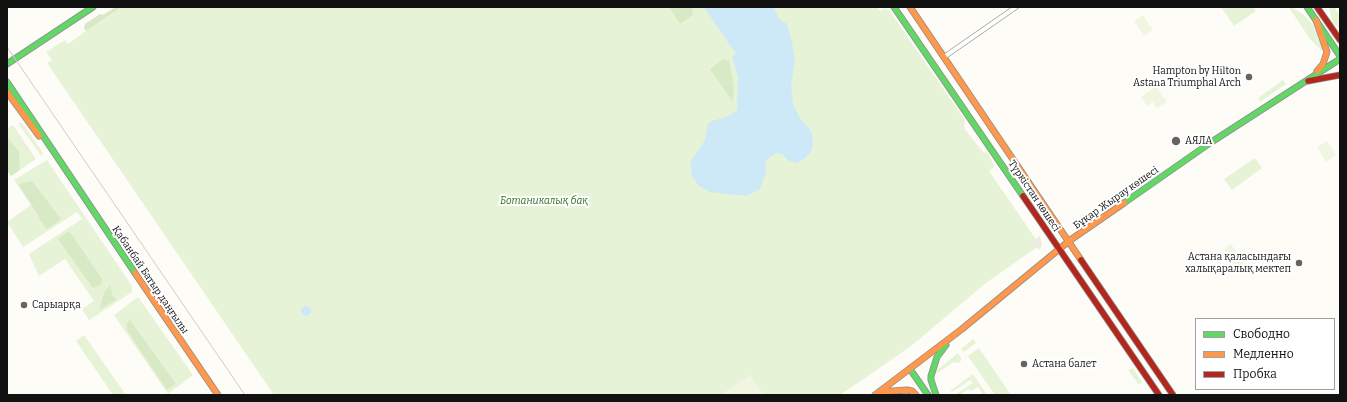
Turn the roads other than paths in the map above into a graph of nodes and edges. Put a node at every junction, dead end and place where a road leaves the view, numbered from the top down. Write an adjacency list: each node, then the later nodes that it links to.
1 (93, 7): 13 (main road)
2 (894, 7): 21 (main road, Түркістан көшесі)
3 (910, 7): 11 (main road, Түркістан көшесі)
4 (1016, 7): 11 (street)
5 (1307, 7): 8 (main road)
6 (1318, 7): 7 (main road)
7 (1326, 19): 9 (main road); 10 (main road)
8 (1316, 20): 12 (main road); 15 (main road)
9 (1340, 33)
10 (1340, 40)
11 (944, 57): 20 (main road, Түркістан көшесі)
12 (1340, 57): 15 (main road, Бұқар Жырау көшесі)
13 (7, 64)
14 (1340, 75): 17 (main road)
15 (1311, 77): 17 (main road, Бұқар Жырау көшесі)
16 (7, 82): 19 (main road, Қабанбай Батыр даңғылы)
17 (1304, 82): 20 (main road, Бұқар Жырау көшесі)
18 (7, 92): 19 (main road, Қабанбай Батыр даңғылы)
19 (68, 174): 25 (main road, Қабанбай Батыр даңғылы)
20 (1069, 241): 21 (main road, Бұқар Жырау көшесі); 30 (main road, Түркістан көшесі)
21 (1059, 249): 22 (main road, Бұқар Жырау көшесі); 29 (main road, Түркістан көшесі)
22 (951, 339): 23 (main road, Бұқар Жырау көшесі); 28 (main road)
23 (910, 369): 24 (main road, Бұқар Жырау көшесі); 27 (main road)
24 (877, 394): 26 (main road)
25 (218, 395)
26 (916, 395)
27 (928, 395)
28 (936, 395)
29 (1159, 395)
30 (1173, 395)

